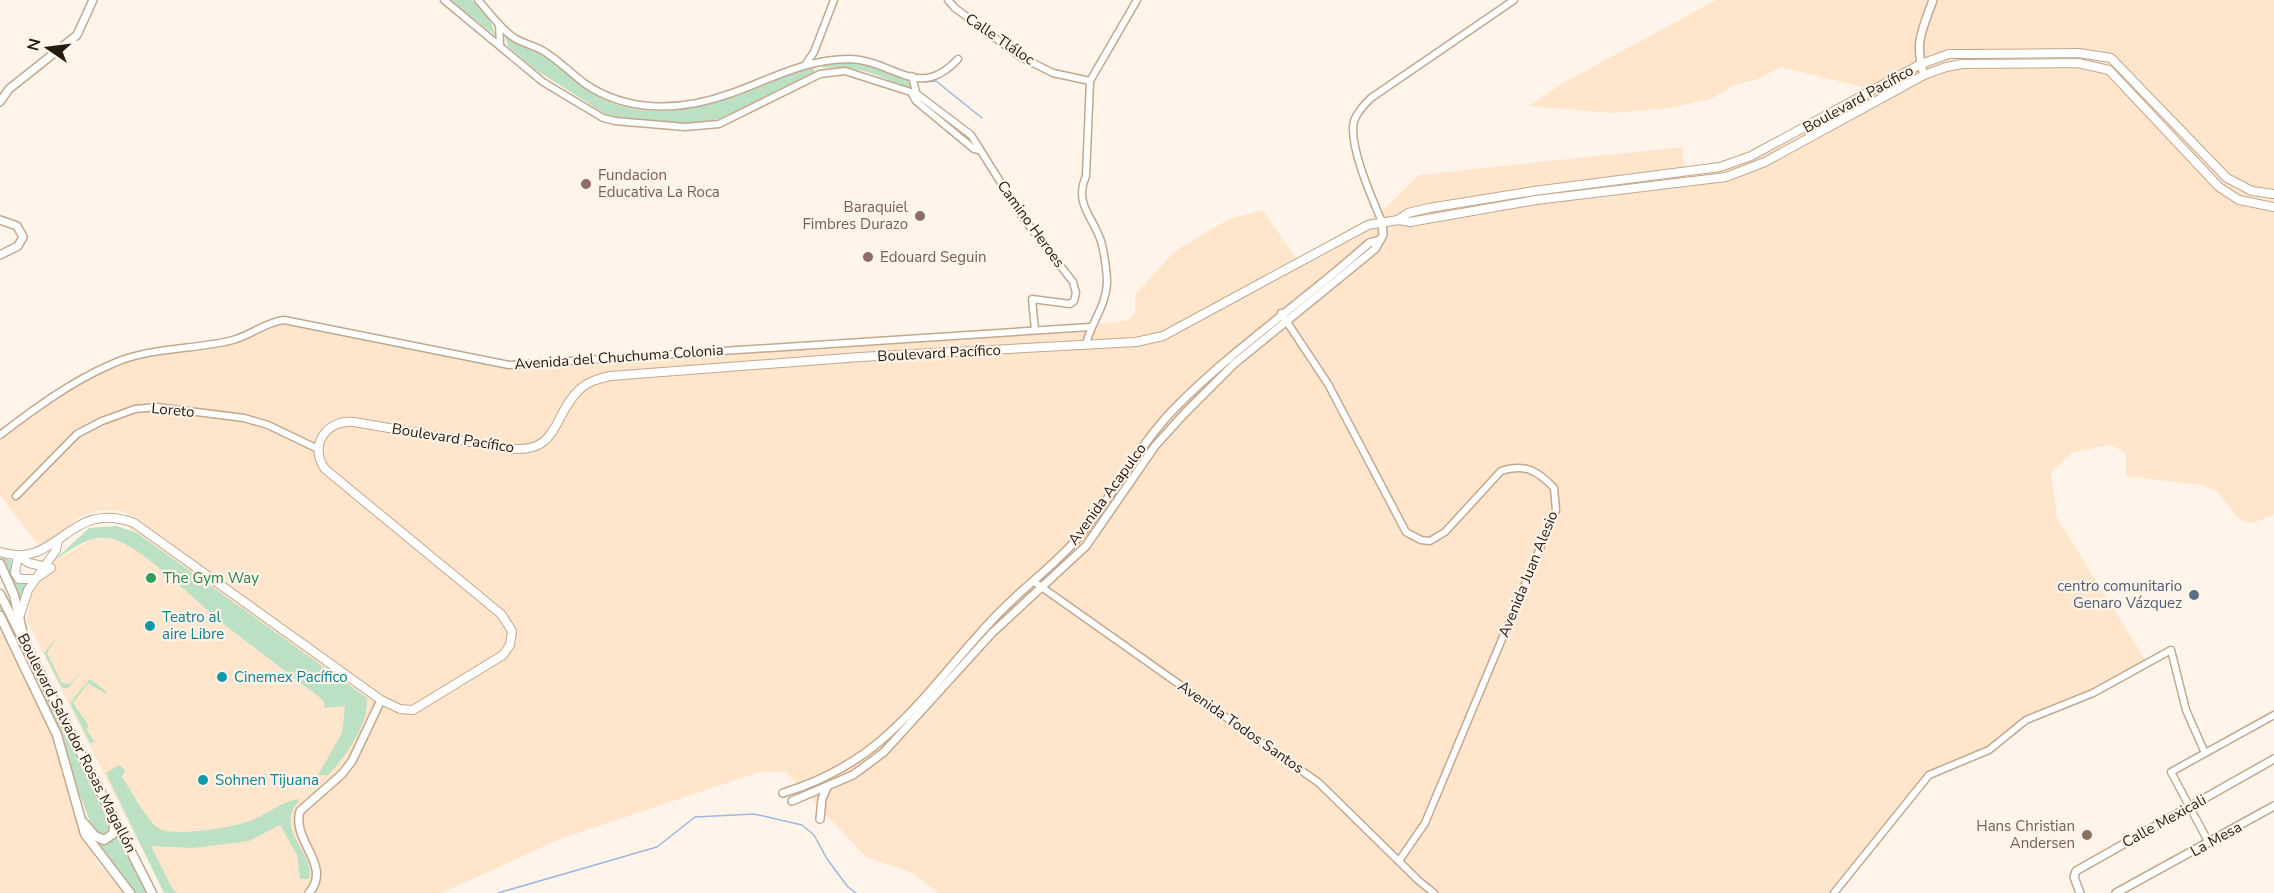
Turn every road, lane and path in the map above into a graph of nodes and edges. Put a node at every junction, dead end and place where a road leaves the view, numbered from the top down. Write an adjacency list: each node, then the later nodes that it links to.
1 (93, 0): 21 (main road)
2 (444, 0): 10 (street)
3 (478, 0): 9 (street)
4 (834, 0): 11 (street)
5 (948, 0): 19 (street, Calle Tláloc)
6 (1137, 0): 19 (street)
7 (1514, 0): 26 (street)
8 (1933, 0): 14 (main road)
9 (499, 24): 10 (street); 15 (street)
10 (500, 45): 16 (street)
11 (814, 52): 13 (street); 15 (street)
12 (958, 59): 18 (street)
13 (816, 63): 15 (street); 16 (street); 18 (street)
14 (1921, 64): 17 (main road); 22 (main road, Boulevard Pacífico); 25 (main road, Boulevard Pacífico)
15 (804, 66)
16 (820, 74): 20 (street, Camino Heroes)
17 (1924, 75): 23 (main road, Boulevard Pacífico); 25 (main road, Boulevard Pacífico)
18 (912, 76): 20 (street)
19 (1090, 81): 29 (street)
20 (915, 97): 30 (street, Camino Heroes)
21 (0, 102)
22 (2274, 194)
23 (2274, 207)
24 (0, 220): 27 (main road)
25 (1398, 220): 26 (main road, Boulevard Pacífico)
26 (1382, 222): 28 (main road, Avenida Acapulco); 31 (main road, Boulevard Pacífico)
27 (0, 255)
28 (1283, 317): 41 (main road, Avenida Acapulco); 42 (main road, Avenida Acapulco); 62 (street, Avenida Juan Alesio)
29 (1090, 327): 30 (street, Avenida del Chuchuma Colonia); 31 (street)
30 (1035, 330): 32 (street, Avenida del Chuchuma Colonia)
31 (1086, 344): 33 (main road, Boulevard Pacífico)
32 (0, 435)
33 (318, 448): 34 (street, Loreto); 49 (main road)
34 (16, 496)
35 (58, 541): 37 (main road); 39 (main road); 49 (main road)
36 (0, 552): 37 (main road)
37 (18, 556): 39 (main road); 40 (main road)
38 (0, 564): 44 (highway)
39 (43, 568): 40 (main road)
40 (35, 579): 44 (main road)
41 (1033, 581): 42 (street, Avenida Todos Santos); 54 (main road, Avenida Acapulco)
42 (1041, 587): 53 (main road, Avenida Acapulco); 62 (street, Avenida Todos Santos)
43 (0, 594): 48 (highway, Boulevard Salvador Rosas Magallón)
44 (20, 615): 48 (highway)
45 (0, 616): 47 (highway, Boulevard Salvador Rosas Magallón)
46 (0, 628): 47 (highway)
47 (9, 635): 59 (highway, Boulevard Salvador Rosas Magallón)
48 (24, 641): 58 (highway, Boulevard Salvador Rosas Magallón)
49 (381, 700): 65 (main road)
50 (2274, 715): 51 (street)
51 (2205, 753): 56 (street); 67 (street)
52 (2274, 759): 56 (main road, Calle Mexicali)
53 (828, 787): 55 (main road, Avenida Acapulco); 60 (main road)
54 (783, 793)
55 (792, 801)
56 (2188, 806): 61 (street); 68 (main road, Calle Mexicali)
57 (2274, 806): 61 (main road, La Mesa)
58 (115, 816): 59 (highway); 64 (highway, Boulevard Salvador Rosas Magallón)
59 (80, 818): 63 (highway, Boulevard Salvador Rosas Magallón)
60 (820, 819)
61 (2209, 843): 69 (main road, La Mesa)
62 (1398, 861): 66 (street, Avenida Todos Santos)
63 (130, 893)
64 (152, 893)
65 (309, 893)
66 (1434, 893)
67 (1834, 893)
68 (2080, 893)
69 (2116, 893)

